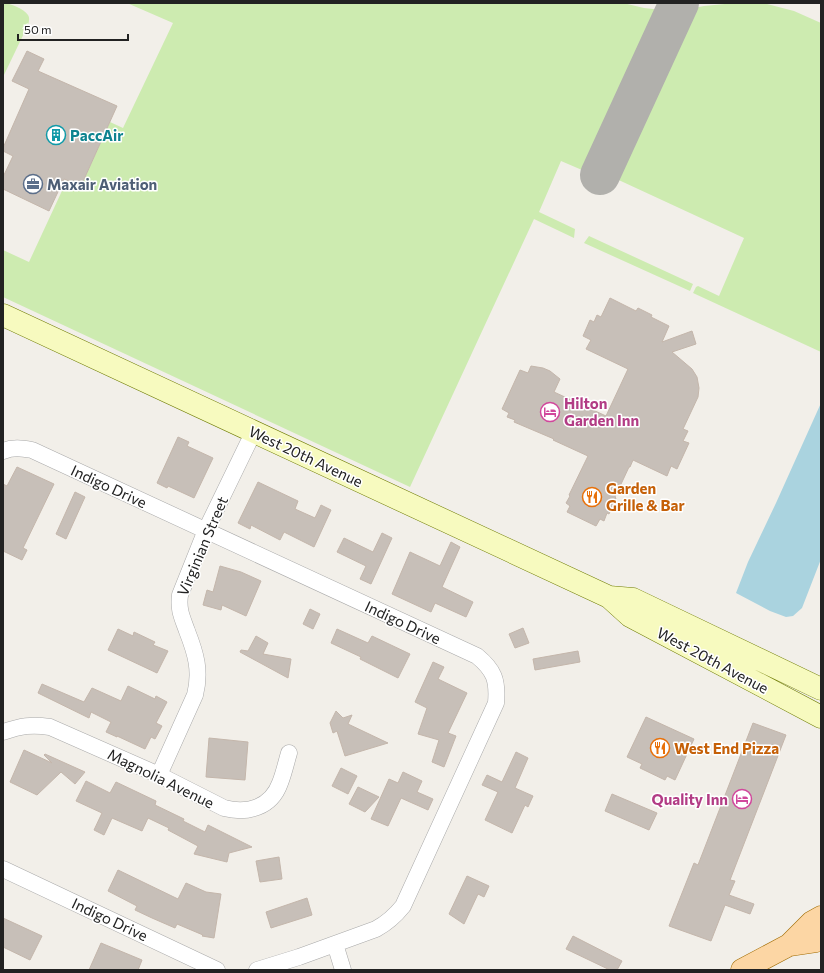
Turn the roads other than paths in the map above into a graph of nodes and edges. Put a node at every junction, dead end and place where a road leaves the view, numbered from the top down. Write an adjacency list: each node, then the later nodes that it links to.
1 (3, 315): 2 (main road, West 20th Avenue)
2 (254, 431): 4 (street, Virginian Street); 5 (main road, West 20th Avenue)
3 (3, 451): 4 (street, Indigo Drive)
4 (206, 530): 10 (street, Virginian Street); 14 (street, Indigo Drive)
5 (609, 597): 6 (main road, West 20th Avenue); 7 (main road, West 20th Avenue)
6 (821, 690)
7 (821, 717)
8 (3, 732): 10 (street, Magnolia Avenue)
9 (289, 753): 10 (street, Magnolia Avenue)
10 (159, 775)
11 (3, 869): 17 (street, Indigo Drive)
12 (821, 917): 15 (main road)
13 (821, 938): 15 (main road)
14 (335, 944): 16 (street, Indigo Drive); 19 (street)
15 (789, 945): 20 (main road)
16 (302, 964): 18 (street, Indigo Drive)
17 (217, 970)
18 (257, 970)
19 (343, 970)
20 (742, 970)

